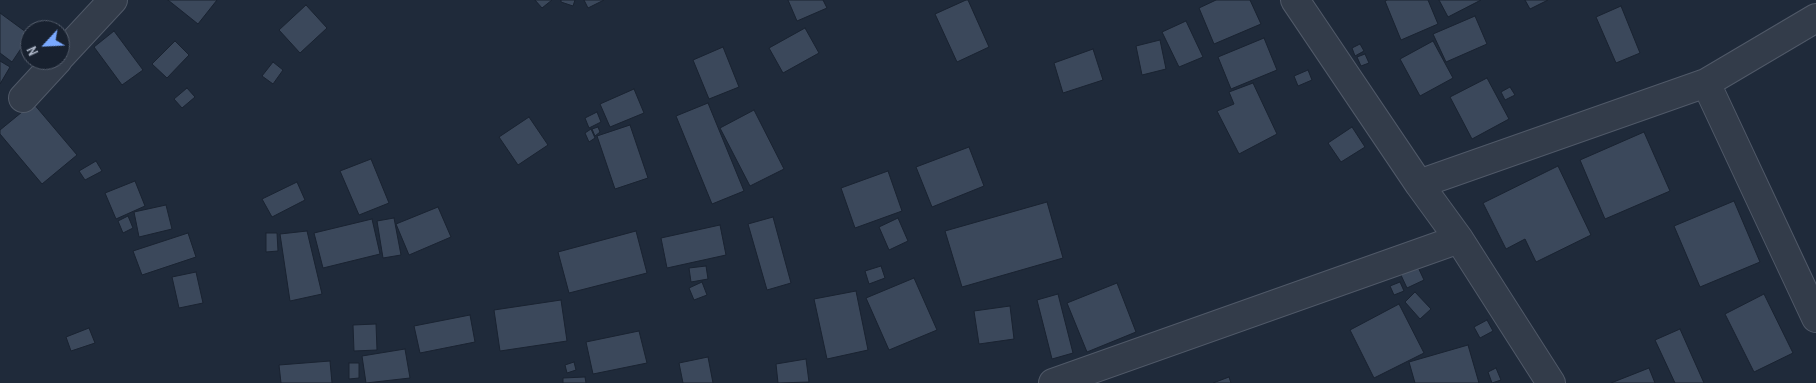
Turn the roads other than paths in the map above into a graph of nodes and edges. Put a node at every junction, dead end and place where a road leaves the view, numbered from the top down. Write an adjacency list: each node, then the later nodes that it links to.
1 (112, 0): 4 (street)
2 (1295, 0): 8 (street)
3 (1816, 18): 6 (street)
4 (70, 47)
5 (49, 70): 7 (street)
6 (1706, 83): 8 (street); 10 (street)
7 (23, 98)
8 (1419, 184): 9 (street)
9 (1459, 239): 11 (street); 12 (street)
10 (1816, 318)
11 (1053, 383)
12 (1551, 383)

